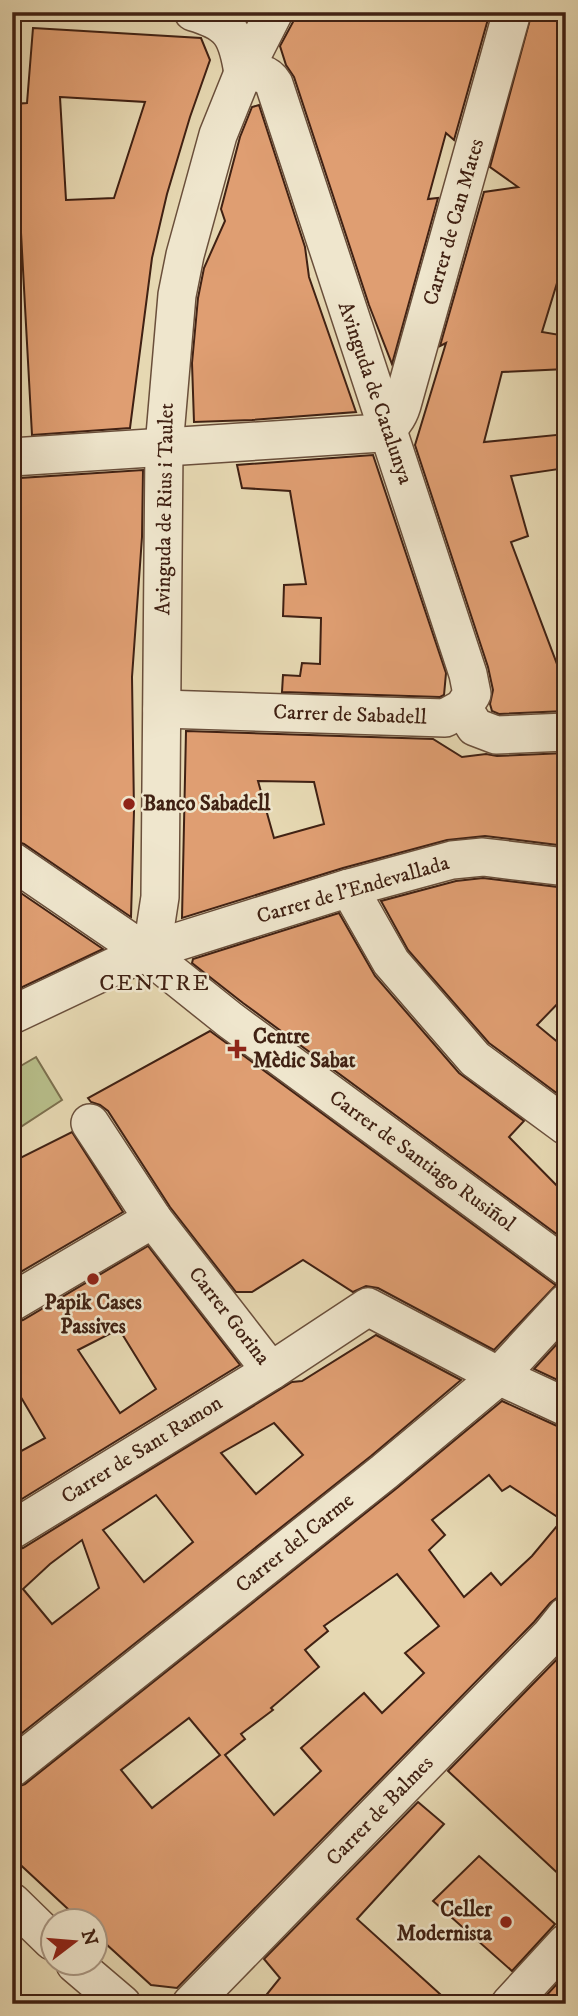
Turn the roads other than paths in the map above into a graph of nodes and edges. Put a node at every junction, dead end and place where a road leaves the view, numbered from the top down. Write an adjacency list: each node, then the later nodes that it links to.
1 (193, 12): 4 (street)
2 (274, 12): 4 (street, Avinguda de Rius i Taulet)
3 (512, 12): 5 (street, Carrer de Can Mates)
4 (257, 66): 5 (street, Avinguda de Catalunya); 6 (street, Avinguda de Rius i Taulet)
5 (388, 428): 6 (street); 8 (street, Avinguda de Catalunya)
6 (164, 447): 7 (street); 9 (street, Avinguda de Rius i Taulet)
7 (12, 457)
8 (463, 708): 9 (street, Carrer de Sabadell); 10 (street)
9 (162, 709): 14 (street, Avinguda de Rius i Taulet)
10 (566, 732)
11 (12, 861): 14 (street, Carrer de Santiago Rusiñol)
12 (566, 867): 13 (street, Carrer de l'Endevallada)
13 (349, 888): 14 (street, Carrer de l'Endevallada); 17 (street)
14 (145, 952): 15 (street, Carrer de l'Endevallada); 19 (street, Carrer de Santiago Rusiñol)
15 (12, 1015)
16 (90, 1123): 18 (street, Carrer Gorina)
17 (566, 1126)
18 (153, 1219): 20 (street); 22 (street, Carrer Gorina)
19 (566, 1267)
20 (12, 1302)
21 (566, 1303): 23 (street, Carrer del Carme)
22 (271, 1371): 23 (street, Carrer Gorina); 25 (street, Carrer de Sant Ramon)
23 (499, 1376): 24 (street, Carrer Gorina); 27 (street, Carrer del Carme)
24 (566, 1407)
25 (12, 1530)
26 (566, 1616): 33 (street, Carrer de Balmes)
27 (12, 1768)
28 (12, 1902): 29 (street)
29 (38, 1927)
30 (566, 1943): 34 (street)
31 (91, 1978): 32 (street)
32 (122, 2004)
33 (191, 2004)
34 (510, 2004)

